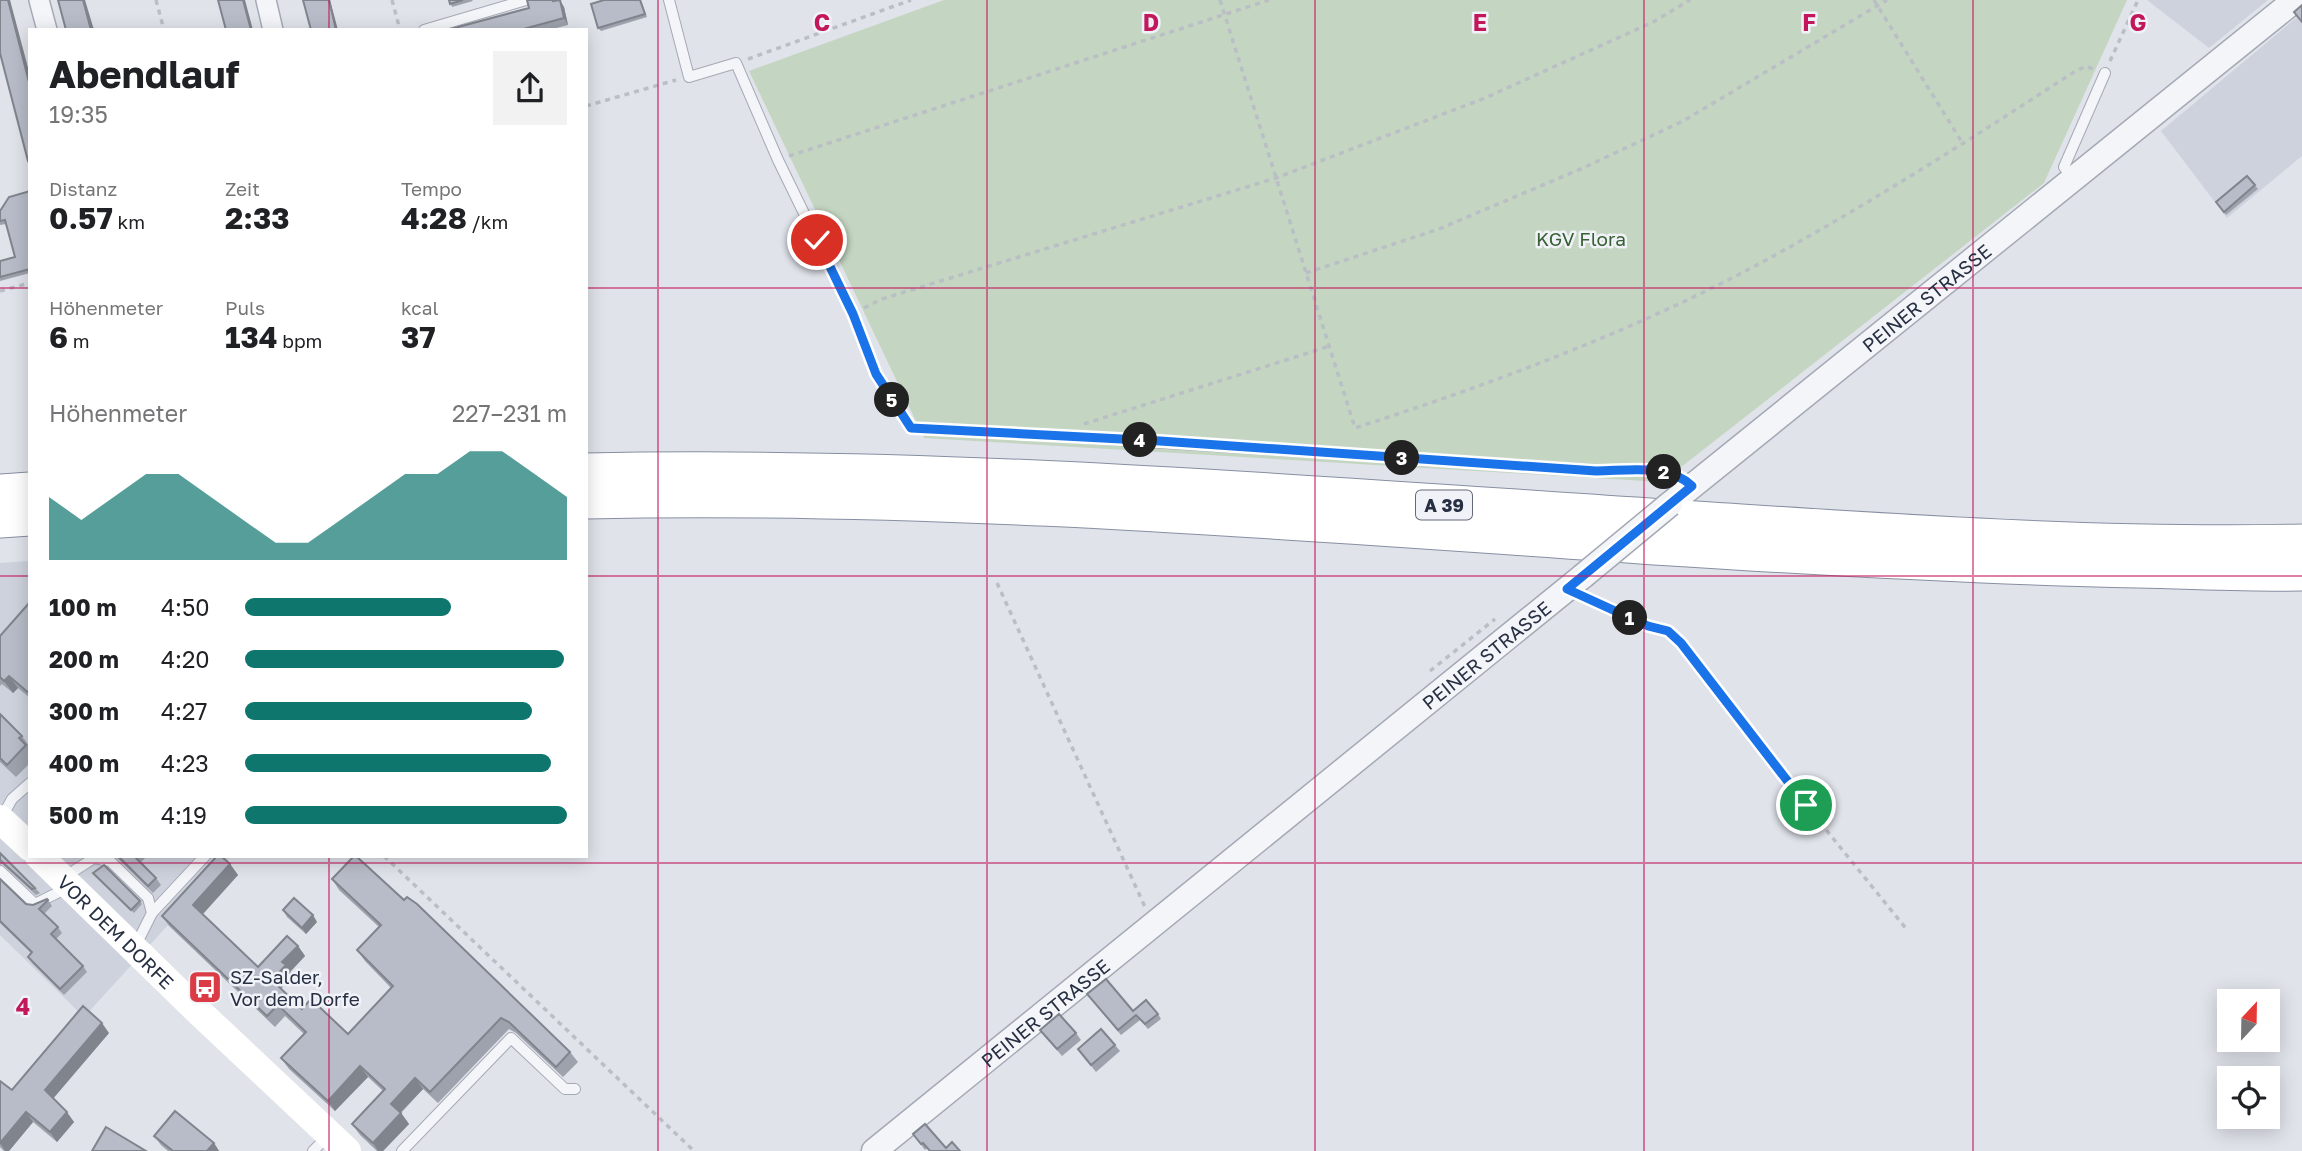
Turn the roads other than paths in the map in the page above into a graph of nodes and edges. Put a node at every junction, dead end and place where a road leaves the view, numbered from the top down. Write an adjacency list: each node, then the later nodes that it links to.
1 (39, 0): 7 (street)
2 (266, 0): 8 (street)
3 (526, 0): 6 (lane)
4 (669, 0): 13 (lane)
5 (2295, 0): 11 (street, PEINER STRASSE)
6 (506, 3): 9 (lane)
7 (46, 28)
8 (273, 28)
9 (430, 28)
10 (2105, 73): 11 (lane)
11 (2073, 178): 13 (street, PEINER STRASSE)
12 (588, 472): 19 (highway, A 39)
13 (1692, 486): 33 (street, PEINER STRASSE, bridge)
14 (28, 491): 15 (highway)
15 (0, 493)
16 (588, 500): 20 (highway, A 39)
17 (28, 517): 18 (highway)
18 (0, 519)
19 (2302, 543)
20 (2302, 572)
21 (28, 785): 22 (lane)
22 (0, 819): 23 (main road)
23 (28, 845)
24 (41, 858): 27 (main road, VOR DEM DORFE)
25 (203, 858): 28 (lane)
26 (0, 871): 27 (lane)
27 (66, 882): 28 (lane); 29 (main road, VOR DEM DORFE)
28 (152, 913): 29 (lane)
29 (134, 948): 31 (main road, VOR DEM DORFE)
30 (575, 1089): 32 (lane)
31 (330, 1146)
32 (402, 1151)
33 (874, 1151)

